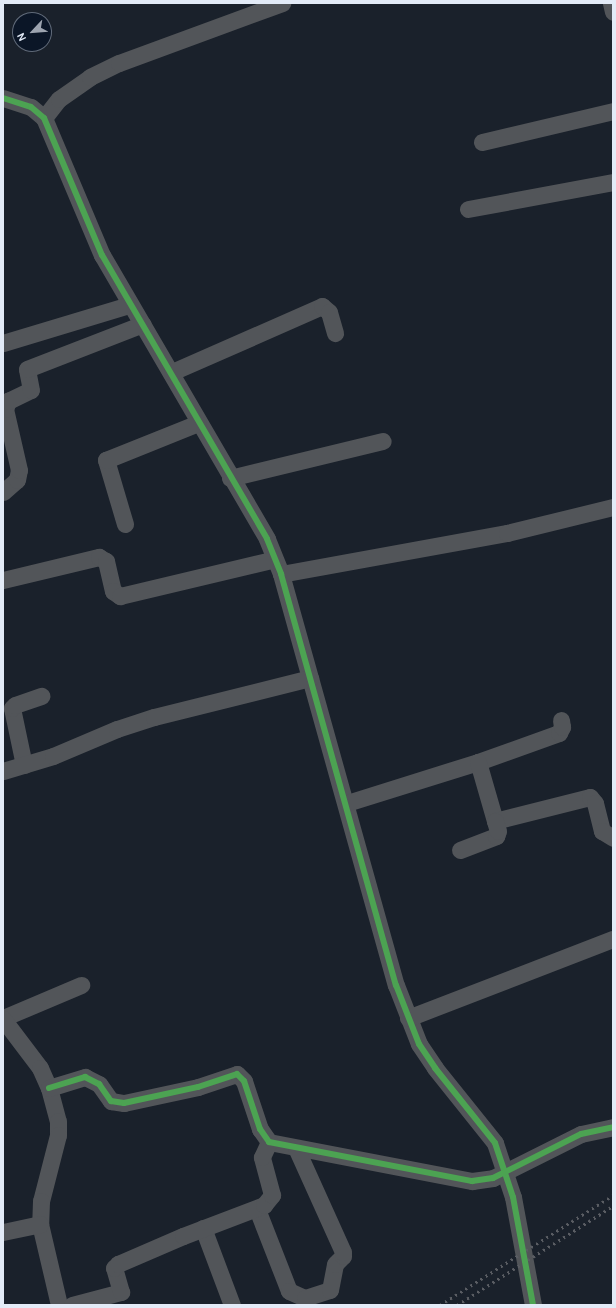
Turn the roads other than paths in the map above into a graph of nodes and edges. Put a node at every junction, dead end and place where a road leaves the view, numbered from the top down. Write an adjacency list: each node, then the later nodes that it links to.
1 (282, 3): 6 (street)
2 (610, 3): 3 (street)
3 (613, 12)
4 (3, 98): 6 (street)
5 (613, 111): 7 (street)
6 (44, 118): 10 (street)
7 (482, 142)
8 (613, 182): 9 (street)
9 (468, 209)
10 (129, 305): 11 (street); 13 (street)
11 (143, 324): 14 (street); 18 (street)
12 (335, 333): 14 (street)
13 (3, 343)
14 (172, 372): 15 (street)
15 (198, 423): 17 (street); 20 (street)
16 (383, 441): 17 (street)
17 (230, 478): 21 (street)
18 (3, 492)
19 (613, 507): 21 (street)
20 (125, 524)
21 (278, 566): 22 (street); 23 (street)
22 (3, 580)
23 (310, 678): 27 (street); 29 (street)
24 (41, 696): 27 (street)
25 (561, 720): 26 (street)
26 (478, 762): 29 (street); 30 (street)
27 (24, 765): 28 (street)
28 (3, 771)
29 (347, 803): 36 (street)
30 (495, 821): 31 (street); 32 (street)
31 (613, 838)
32 (460, 850)
33 (613, 939): 36 (street)
34 (81, 985): 35 (street)
35 (3, 1018): 37 (street)
36 (408, 1018): 41 (street)
37 (49, 1088): 39 (street); 43 (street)
38 (613, 1127): 41 (street)
39 (269, 1142): 40 (street); 42 (street)
40 (296, 1148): 41 (street); 42 (street)
41 (506, 1170): 49 (street)
42 (257, 1209): 44 (street)
43 (40, 1224): 45 (street); 46 (street)
44 (203, 1228): 47 (street); 48 (street)
45 (3, 1232)
46 (59, 1305)
47 (72, 1305)
48 (232, 1305)
49 (533, 1305)

